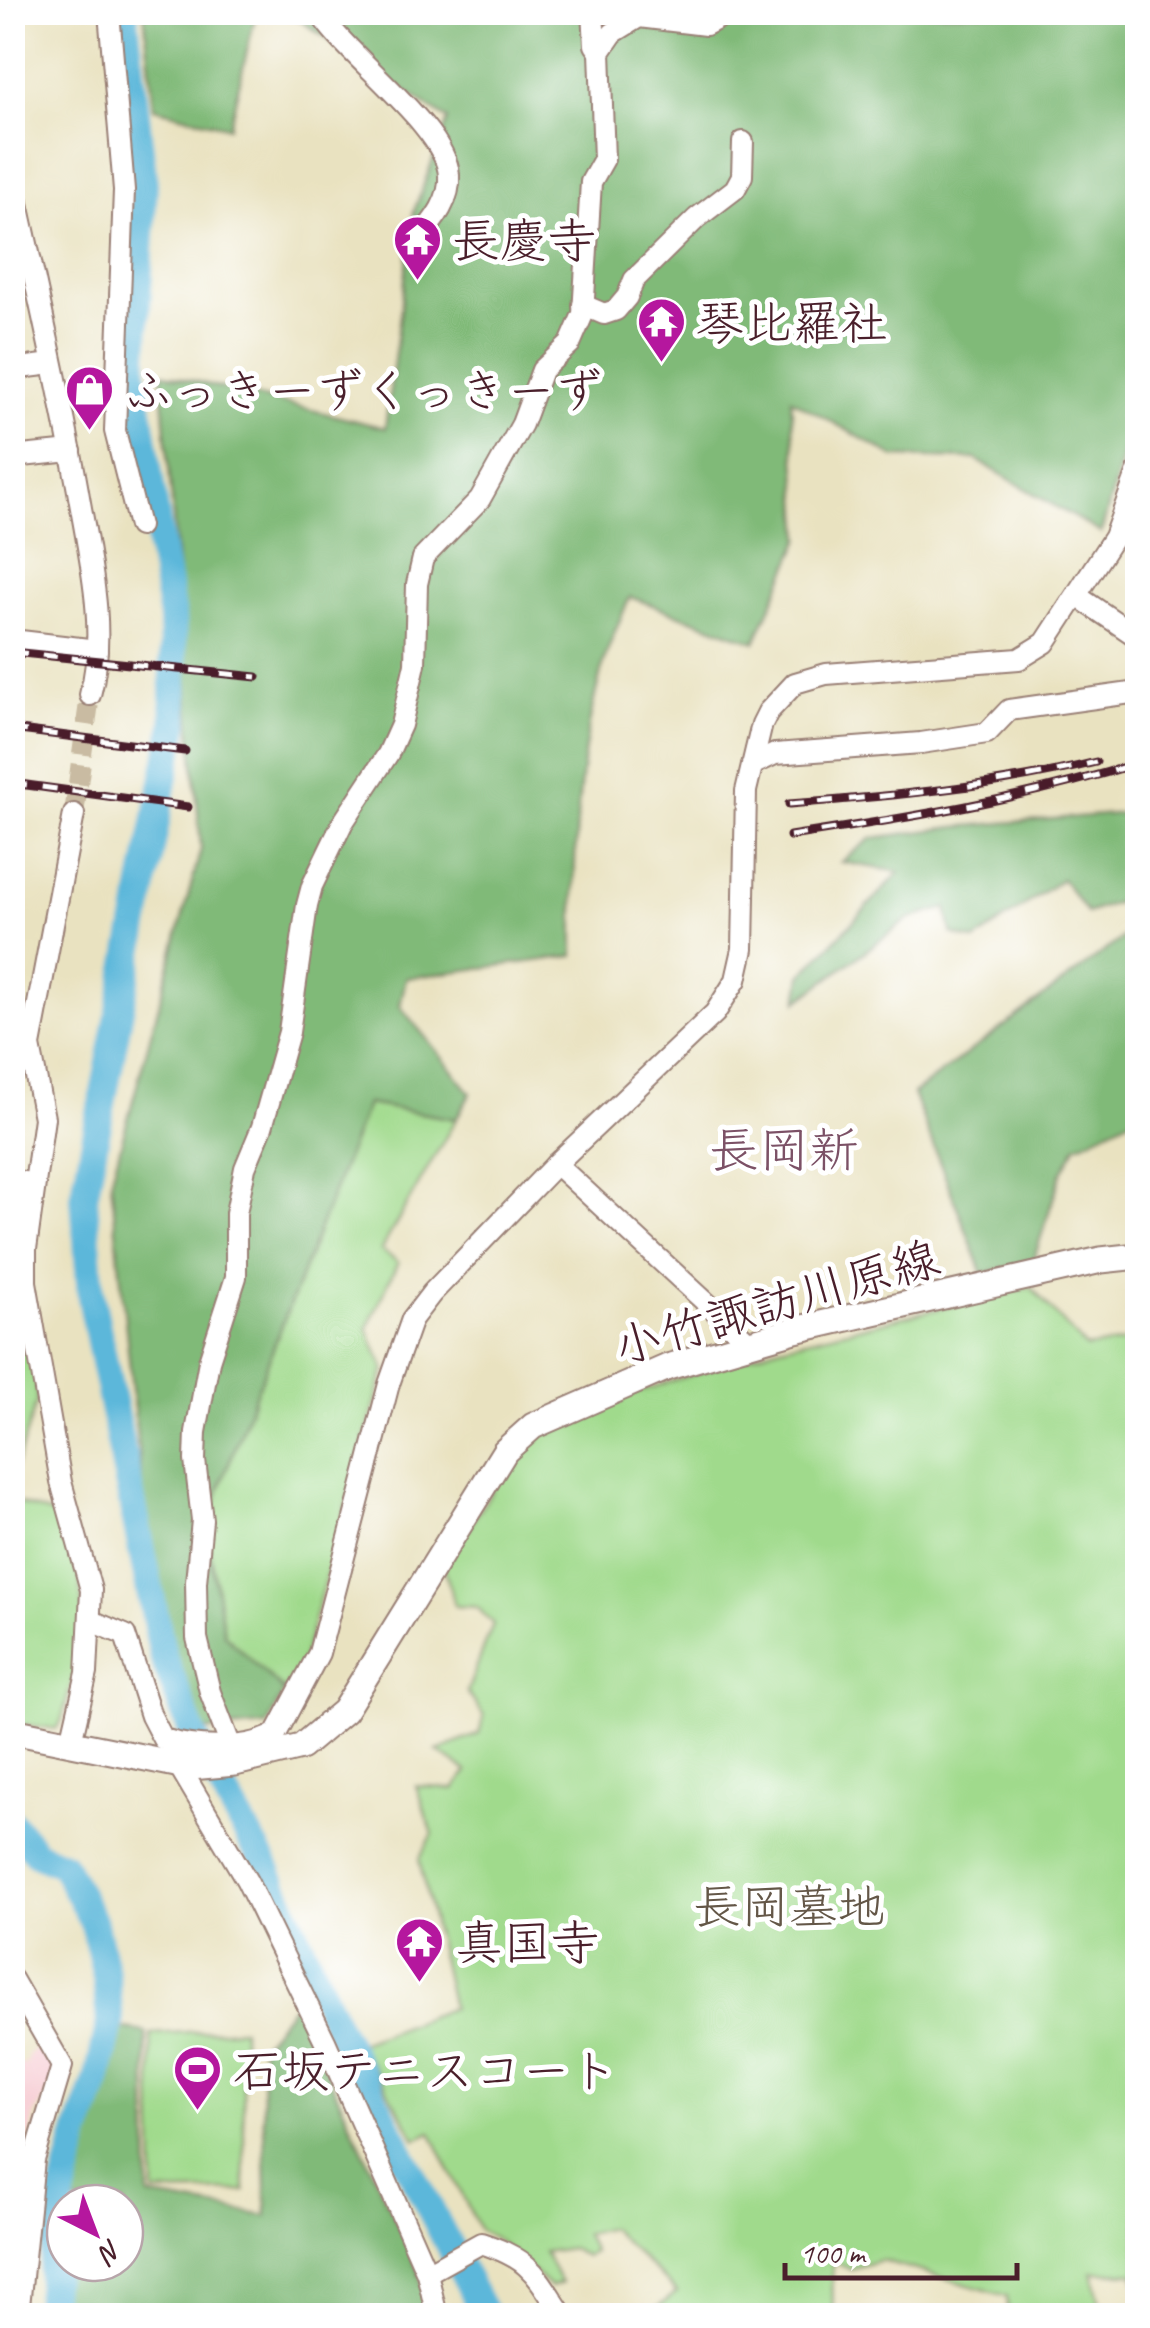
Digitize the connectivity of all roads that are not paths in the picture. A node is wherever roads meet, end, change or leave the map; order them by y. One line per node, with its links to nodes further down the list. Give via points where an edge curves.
1 (109, 12): 17 (street, via 124,190 116,431)
2 (320, 12): 8 (street, via 447,161 443,204)
3 (593, 12): 5 (street)
4 (730, 12): 5 (street, via 706,25 639,17)
5 (600, 52): 11 (street, via 604,159 590,182)
6 (743, 142): 11 (street, via 735,189 634,280 616,310 604,314)
7 (14, 187): 9 (street)
8 (420, 236)
9 (34, 279): 10 (street); 12 (street)
10 (12, 282)
11 (584, 305): 33 (street, via 578,330 542,370 522,424 480,499 423,558 401,725 342,824 307,905 289,1032 245,1168 236,1213 236,1276 209,1360 196,1432 202,1520 197,1638)
12 (52, 364): 13 (street); 14 (street)
13 (12, 369)
14 (70, 450): 15 (street); 21 (street, via 94,594)
15 (12, 457)
16 (1138, 470): 18 (street, via 1114,537)
17 (139, 526)
18 (1077, 596): 19 (street); 24 (street, via 1045,642 1019,659 826,674 795,683 768,712)
19 (1138, 634)
20 (12, 640): 21 (street)
21 (97, 660): 23 (street)
22 (1138, 692): 24 (street, via 1008,710 987,733 775,754)
23 (90, 695)
24 (752, 765): 26 (street, via 736,980 715,1013)
25 (74, 814): 27 (street, via 30,1046 44,1118)
26 (556, 1164): 29 (street); 33 (street, via 412,1320 388,1384 318,1652 276,1734)
27 (23, 1182): 30 (street, via 26,1282)
28 (1138, 1256): 29 (main road, 小竹諏訪川原線)
29 (750, 1343): 33 (main road, 小竹諏訪川原線, via 668,1367 533,1426 505,1451 344,1711 301,1748)
30 (92, 1621): 32 (street); 33 (street, via 125,1636 163,1739)
31 (12, 1731): 32 (main road, 小竹諏訪川原線)
32 (71, 1742): 34 (main road, 小竹諏訪川原線)
33 (232, 1754): 34 (main road, 小竹諏訪川原線)
34 (185, 1766): 36 (street)
35 (12, 1979): 37 (street, via 62,2066 34,2160)
36 (435, 2268): 38 (street); 39 (street, via 481,2243 516,2254)
37 (18, 2316)
38 (437, 2316)
39 (563, 2316)

